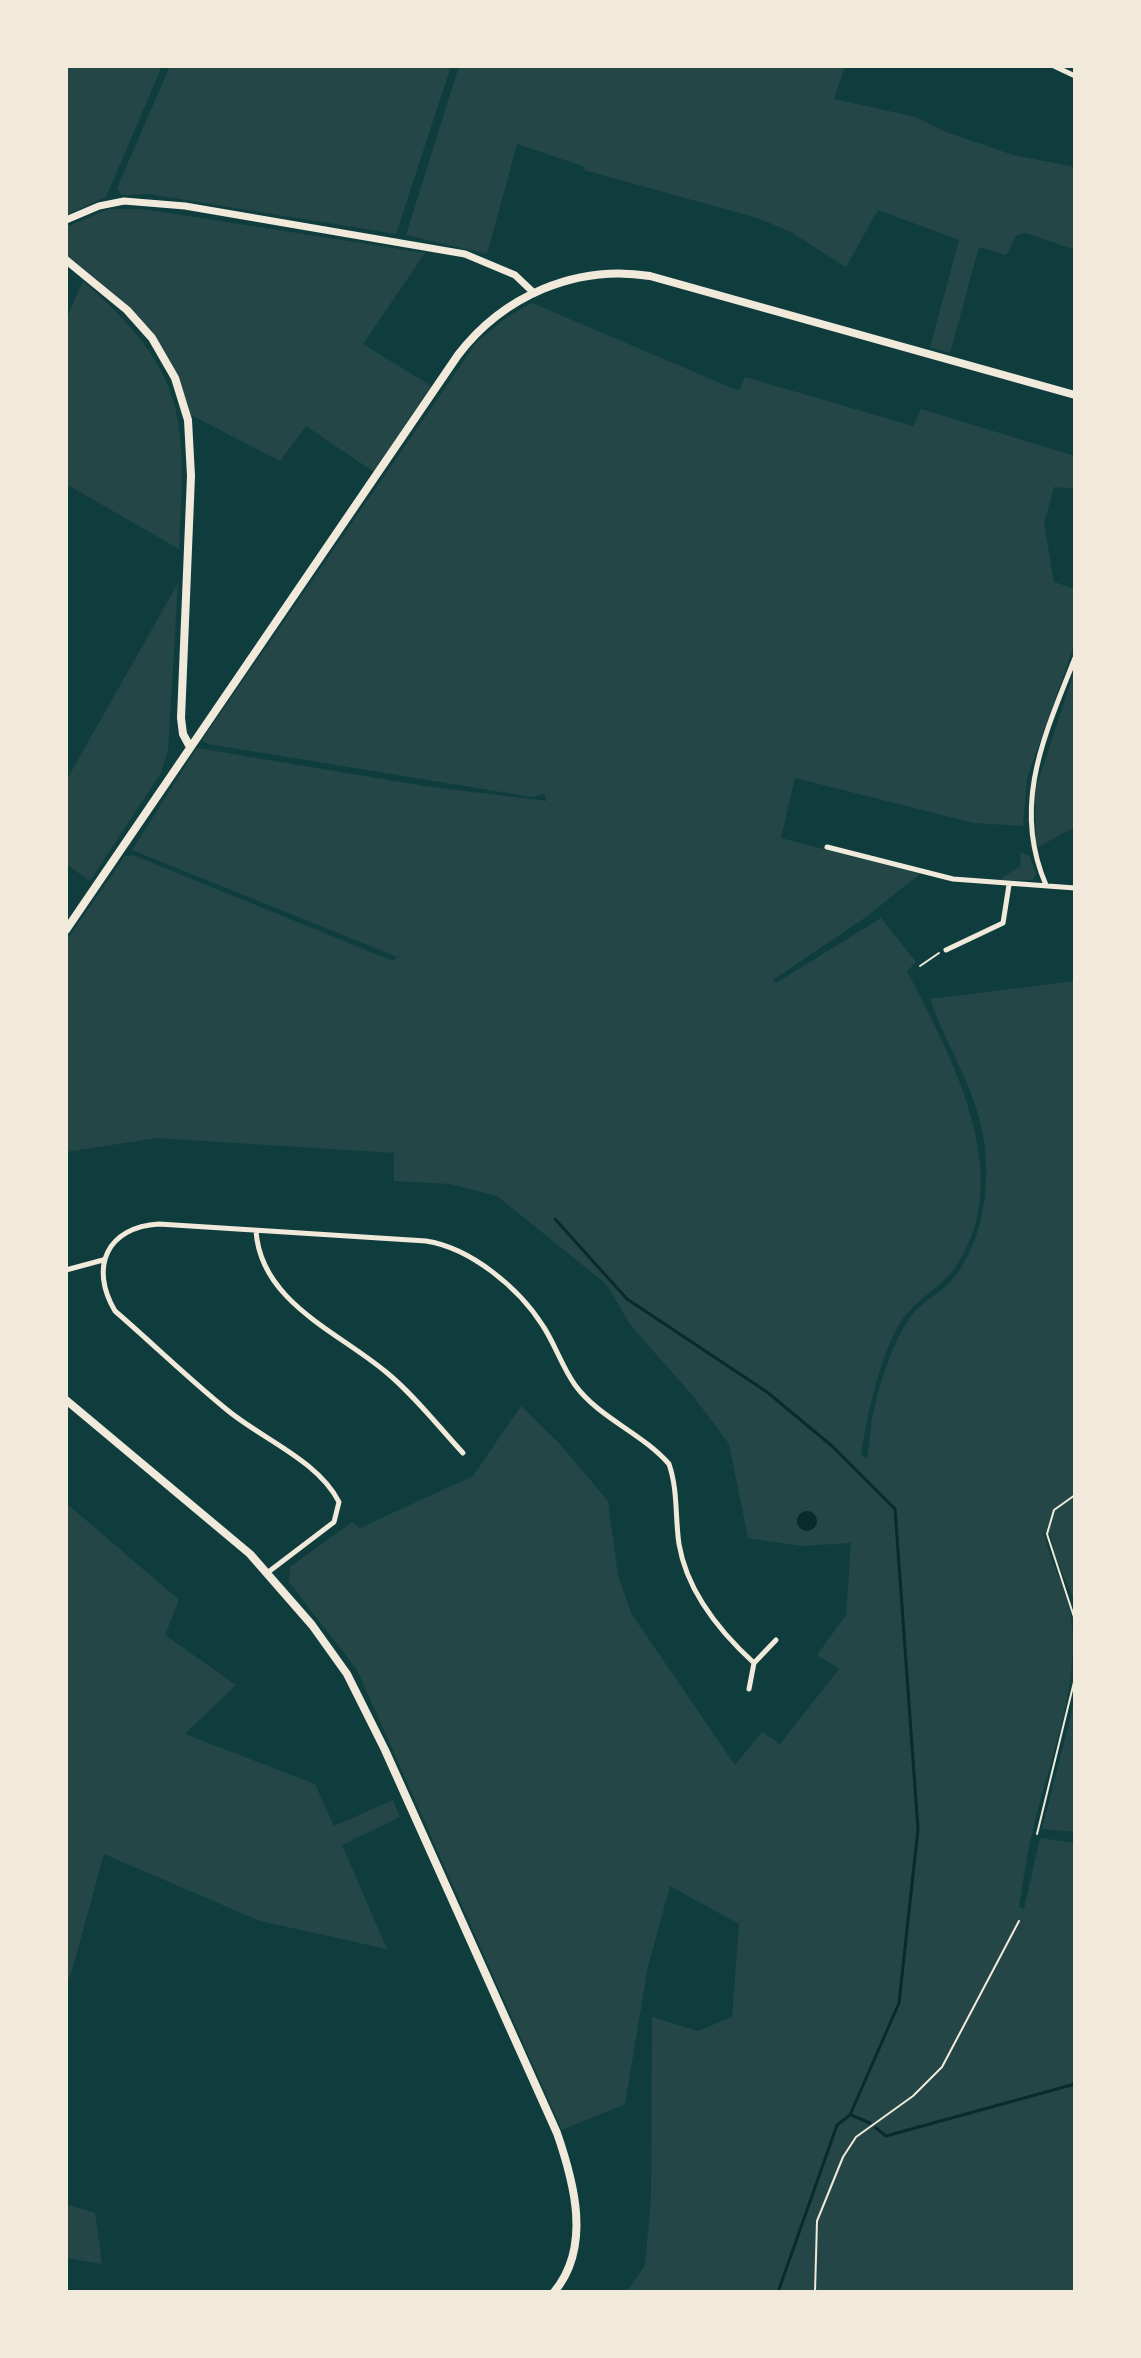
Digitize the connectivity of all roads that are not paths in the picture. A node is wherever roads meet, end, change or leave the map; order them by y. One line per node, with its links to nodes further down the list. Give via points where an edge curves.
1 (1054, 66): 2 (street)
2 (1075, 76)
3 (66, 220): 5 (street, via 124,201 185,206 465,254 515,275)
4 (66, 260): 8 (main road, via 145,329 169,366 186,413 191,458 181,718)
5 (534, 293): 6 (main road, via 590,275 650,276); 8 (main road, via 489,321 458,355)
6 (1075, 395)
7 (1075, 658): 11 (street, via 1030,794 1031,847)
8 (190, 747): 13 (main road)
9 (827, 847): 10 (street, via 953,879)
10 (1009, 885): 11 (street); 14 (street, via 1003,923)
11 (1046, 885): 12 (street)
12 (1075, 888)
13 (66, 930)
14 (946, 950)
15 (256, 1231): 16 (street, via 144,1225 118,1238); 19 (street, via 257,1249 282,1293 388,1373); 22 (street, via 439,1243 467,1255 512,1289 543,1326 574,1385 669,1464 688,1577 715,1620)
16 (103, 1260): 17 (street); 20 (street, via 105,1294 115,1311 227,1411 333,1490 339,1502 334,1522)
17 (66, 1270)
18 (66, 1400): 20 (main road)
19 (463, 1453)
20 (267, 1573): 24 (main road, via 347,1674 369,1715 557,2133 570,2171 576,2222 572,2256)
21 (776, 1640): 22 (street)
22 (754, 1663): 23 (street)
23 (749, 1689)
24 (554, 2292)

